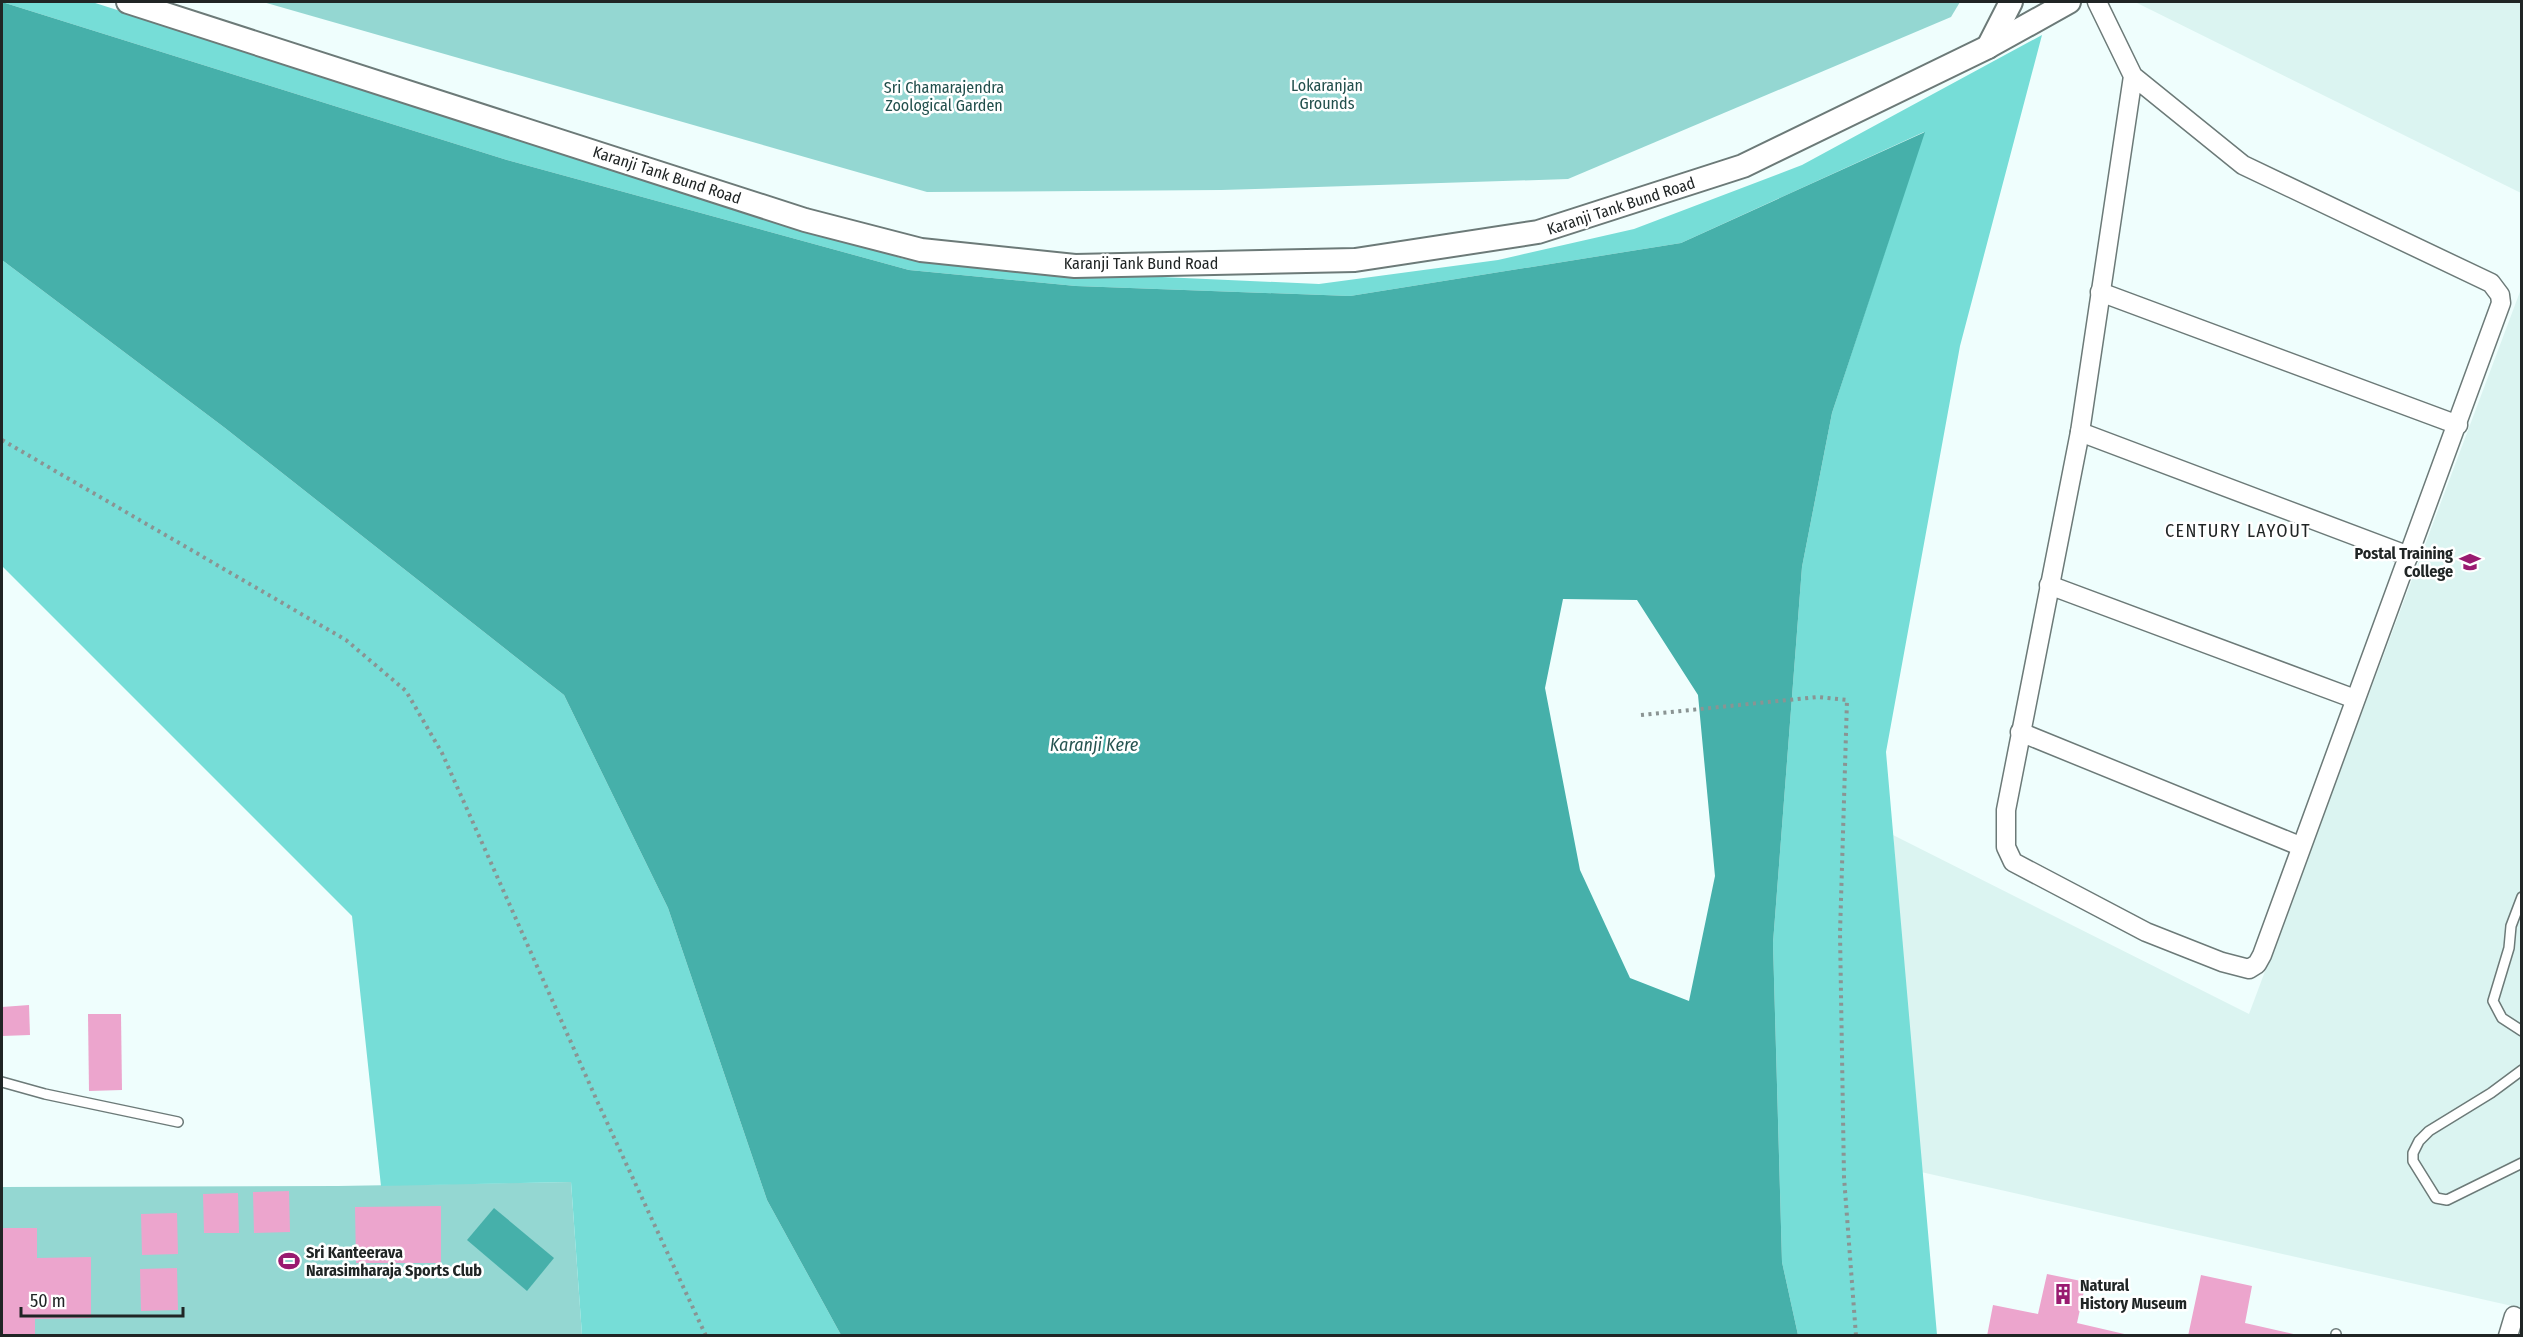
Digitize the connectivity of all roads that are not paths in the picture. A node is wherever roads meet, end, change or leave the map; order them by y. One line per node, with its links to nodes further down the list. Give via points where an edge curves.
1 (128, 2): 5 (street, Karanji Tank Bund Road, via 805,220 921,250 1076,266 1355,260 1539,232 1743,166)
2 (2011, 2): 5 (street)
3 (2069, 2): 5 (street, Karanji Tank Bund Road)
4 (2097, 2): 6 (street)
5 (1988, 47)
6 (2133, 76): 7 (street); 8 (street, via 2243,165 2497,289 2501,303)
7 (2100, 292): 8 (street); 9 (street)
8 (2458, 425): 10 (street)
9 (2080, 432): 10 (street); 11 (street)
10 (2409, 556): 12 (street)
11 (2049, 585): 12 (street); 13 (street)
12 (2355, 699): 14 (street)
13 (2020, 732): 14 (street); 14 (street, via 2006,810 2009,857 2146,932 2222,962 2254,967 2262,955)
14 (2300, 846)
15 (2522, 897): 16 (lane, via 2493,1001 2502,1018)
16 (2522, 1031)
17 (2522, 1070): 20 (lane, via 2429,1131 2419,1141 2413,1161 2436,1198 2443,1200)
18 (2, 1082): 19 (lane, via 45,1095)
19 (178, 1122)
20 (2522, 1163)
21 (2514, 1316): 22 (street)
22 (2508, 1335)

